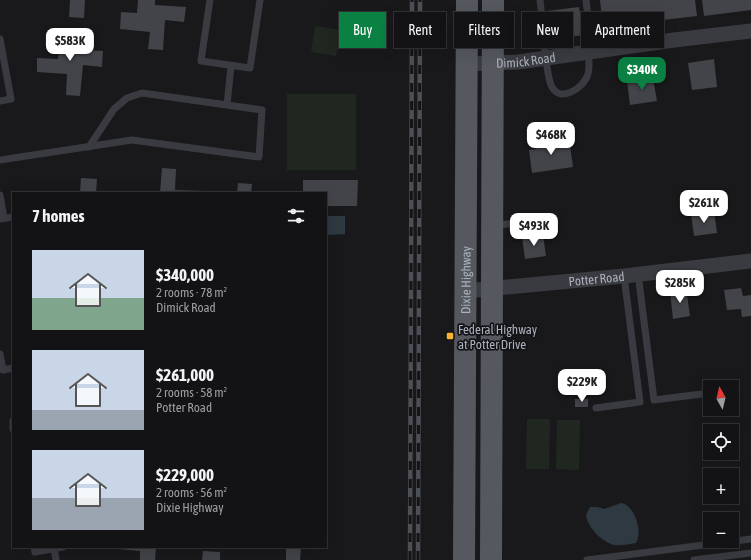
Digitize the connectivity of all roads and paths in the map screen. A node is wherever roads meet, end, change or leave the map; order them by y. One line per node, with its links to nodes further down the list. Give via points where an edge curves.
1 (210, 0): 13 (lane, via 201,61)
2 (260, 0): 13 (lane, via 250,68)
3 (467, 0): 11 (main road, Dixie Highway)
4 (493, 0): 12 (main road, Dixie Highway)
5 (540, 0): 10 (lane)
6 (586, 0): 9 (lane)
7 (751, 31): 9 (street, Dimick Road)
8 (0, 39): 14 (lane, via 11,99)
9 (590, 52): 10 (street, Dimick Road); 10 (lane, via 585,80 578,88 562,94 551,85)
10 (546, 58): 12 (street, Dimick Road)
11 (466, 64): 12 (street, Dimick Road); 26 (main road, Dixie Highway)
12 (493, 64): 22 (main road, Dixie Highway)
13 (231, 66): 15 (lane)
14 (0, 101)
15 (227, 105): 16 (lane, via 142,93 127,98 114,109); 16 (lane, via 262,110 259,157 132,140)
16 (89, 147): 17 (lane)
17 (0, 160)
18 (0, 195): 20 (lane)
19 (12, 217): 20 (lane)
20 (2, 218)
21 (532, 222): 22 (lane)
22 (492, 226): 25 (main road, Dixie Highway)
23 (751, 260): 24 (street, Potter Road)
24 (631, 275): 25 (street, Potter Road); 30 (lane); 31 (lane)
25 (492, 289): 26 (street, Potter Road); 39 (main road, Dixie Highway)
26 (466, 291): 38 (main road, Dixie Highway)
27 (0, 354): 28 (lane, via 3,370)
28 (12, 368)
29 (703, 394): 30 (lane)
30 (654, 400): 31 (lane)
31 (640, 402): 32 (lane)
32 (596, 408)
33 (751, 539): 40 (lane)
34 (34, 548): 35 (lane, via 35,552)
35 (54, 548): 37 (lane)
36 (751, 553): 41 (lane)
37 (56, 560)
38 (464, 560)
39 (491, 560)
40 (587, 560)
41 (694, 560)

